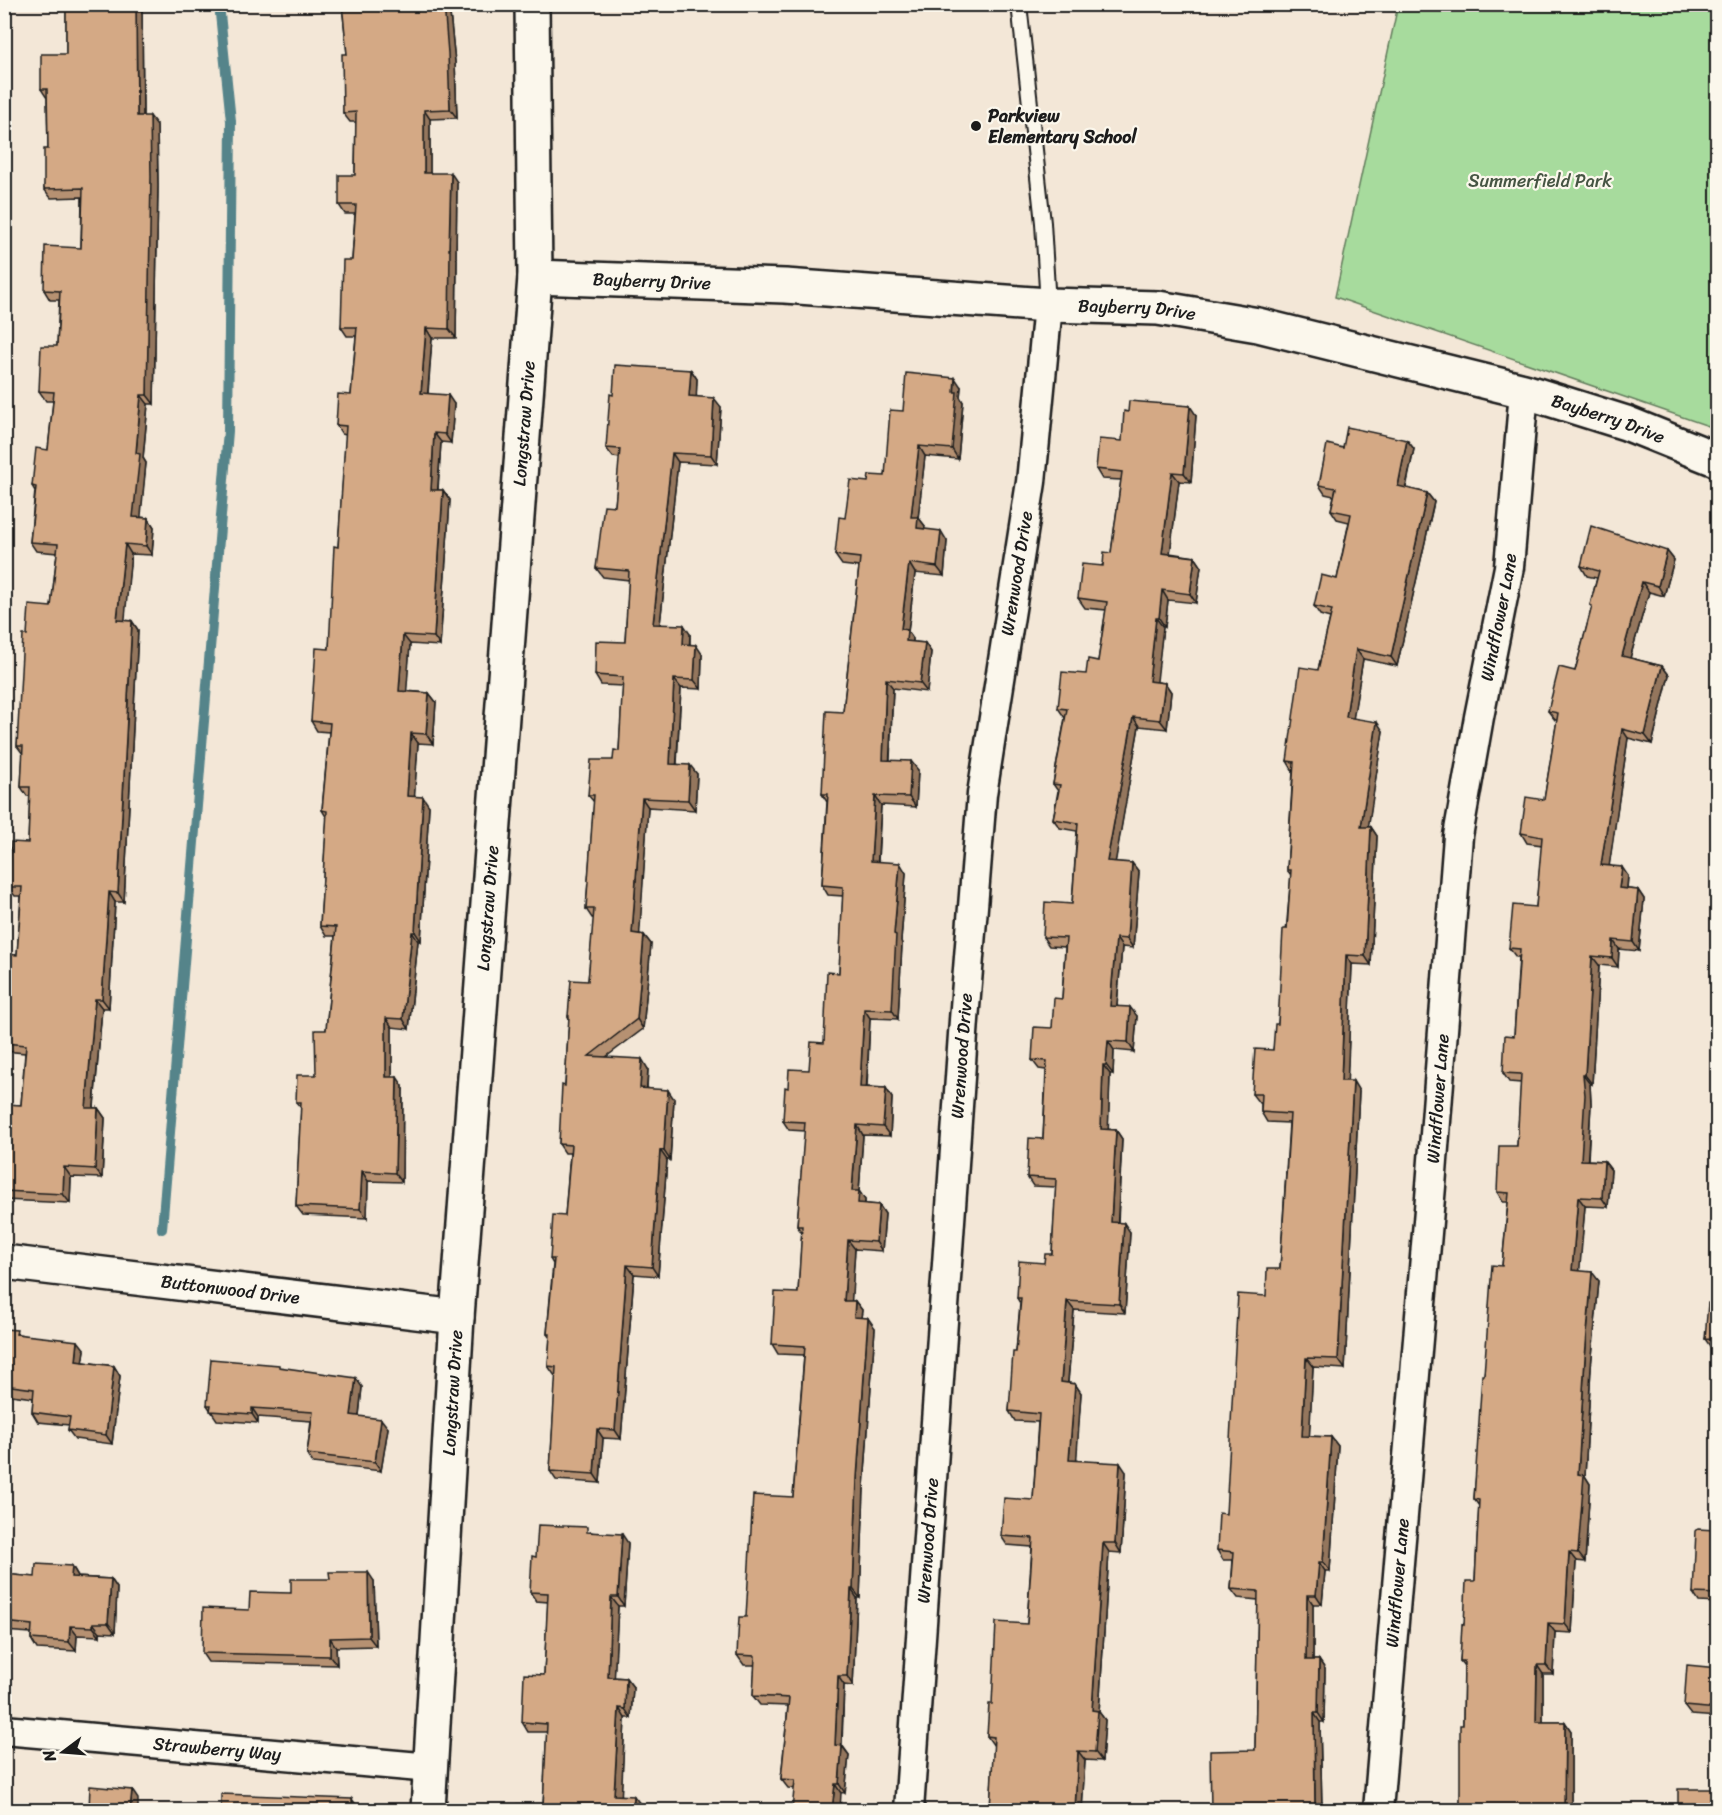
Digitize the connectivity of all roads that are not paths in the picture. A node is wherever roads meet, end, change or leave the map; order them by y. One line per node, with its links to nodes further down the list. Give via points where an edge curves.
1 (532, 4): 3 (street, Longstraw Drive)
2 (1019, 4): 4 (lane)
3 (535, 277): 4 (street, Bayberry Drive, via 784,286); 8 (street, Longstraw Drive)
4 (1048, 305): 5 (street, Bayberry Drive, via 1158,308 1248,323); 12 (street, Wrenwood Drive, via 1031,482 982,794)
5 (1524, 391): 6 (street, Bayberry Drive, via 1626,423); 13 (street, Windflower Lane, via 1509,567 1458,836)
6 (1718, 460)
7 (4, 1262): 8 (street, Buttonwood Drive)
8 (457, 1317): 10 (street, Longstraw Drive)
9 (4, 1730): 10 (street, Strawberry Way)
10 (431, 1768): 11 (street, Longstraw Drive)
11 (428, 1810)
12 (909, 1810)
13 (1378, 1810)

